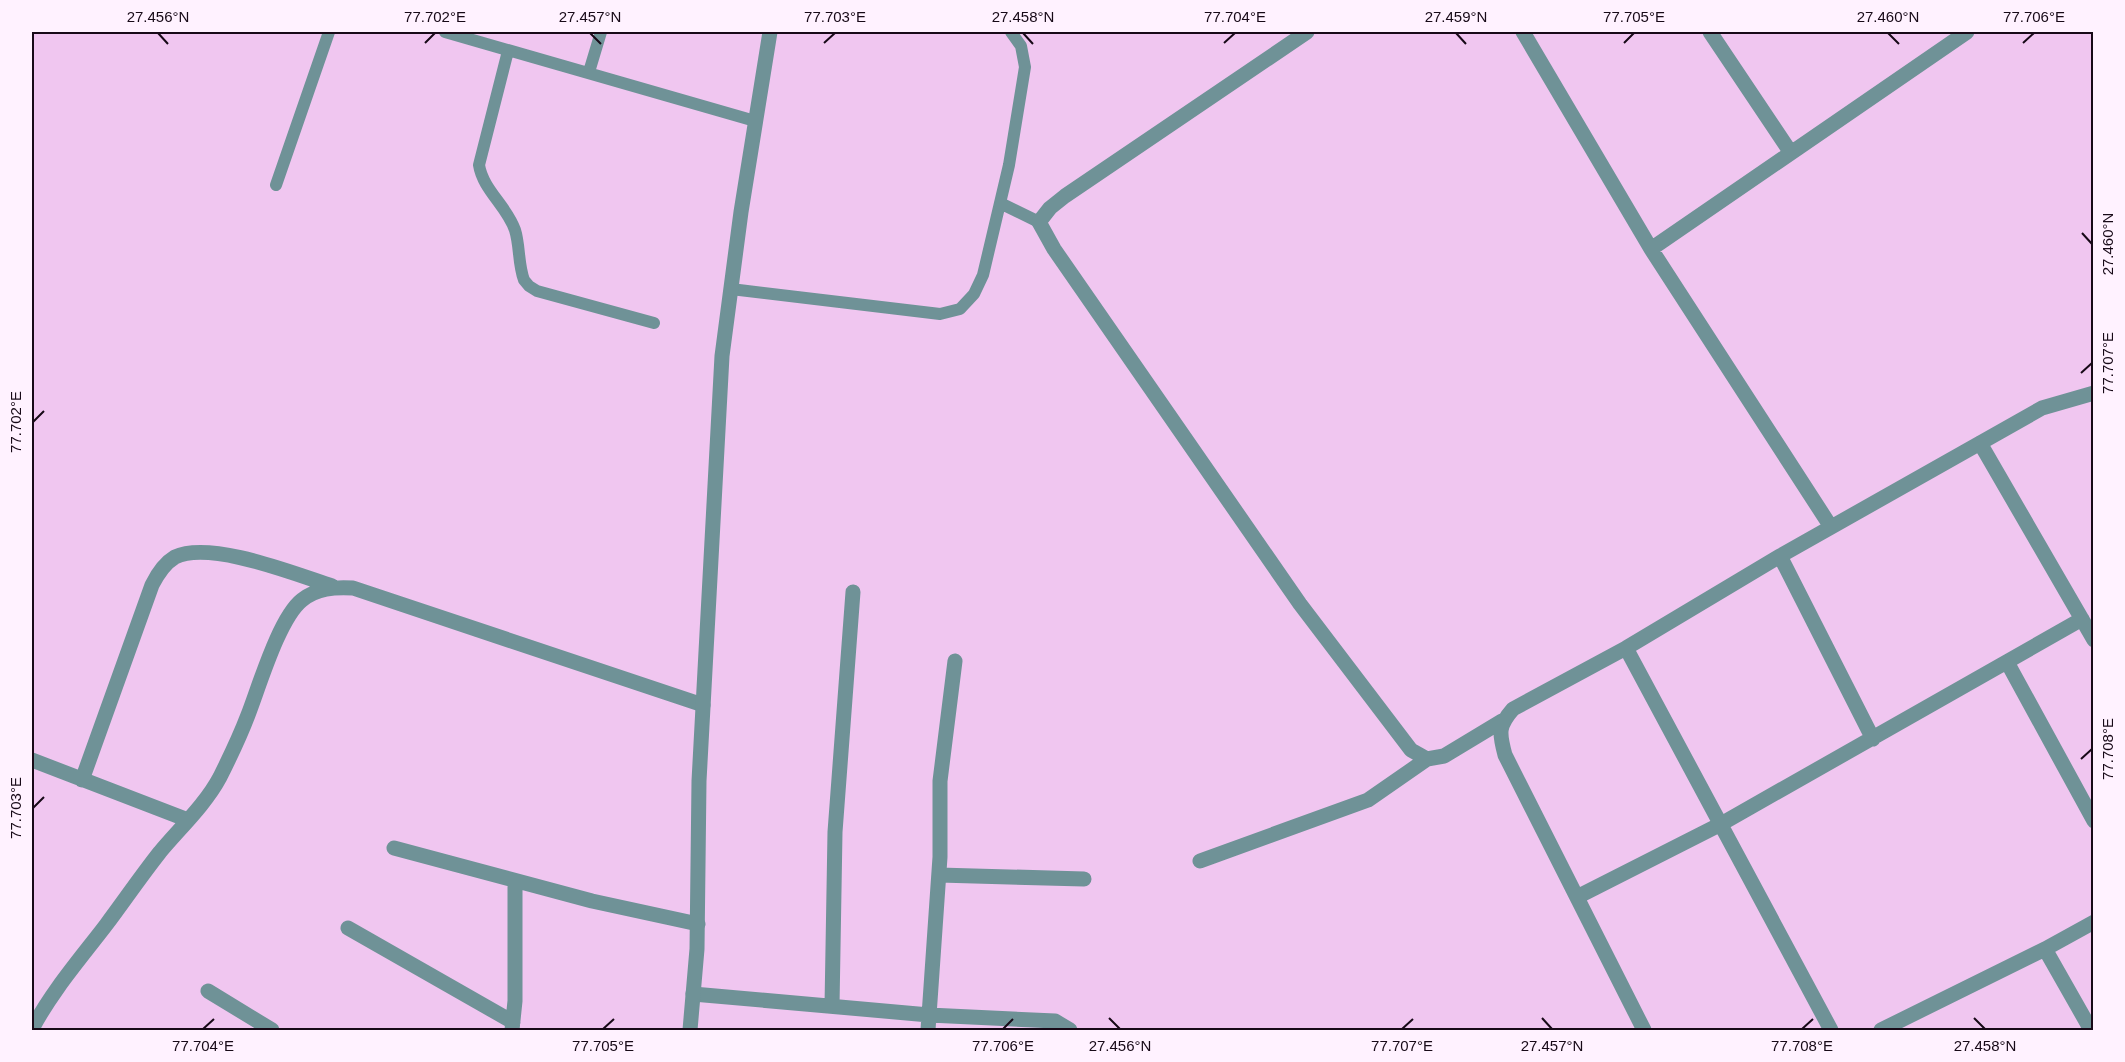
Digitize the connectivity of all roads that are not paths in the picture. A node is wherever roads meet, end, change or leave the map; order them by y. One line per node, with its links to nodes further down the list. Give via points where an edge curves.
1 (329, 32): 14 (lane)
2 (445, 32): 10 (lane)
3 (601, 32): 11 (lane)
4 (770, 32): 12 (street)
5 (1011, 32): 15 (lane, via 1021,46 1024,67)
6 (1306, 32): 16 (street, via 1065,196)
7 (1523, 32): 17 (street)
8 (1710, 32): 13 (street)
9 (1964, 32): 13 (street)
10 (508, 51): 11 (lane); 19 (lane, via 478,165 515,231 524,280 537,291)
11 (589, 72): 12 (lane)
12 (755, 121): 18 (street)
13 (1791, 153): 17 (street)
14 (276, 185)
15 (1000, 203): 16 (lane); 18 (lane, via 983,275 974,294 960,309 940,314)
16 (1039, 222): 34 (street, via 1300,604 1411,750)
17 (1651, 249): 22 (street)
18 (731, 289): 31 (street, via 718,401)
19 (654, 323)
20 (2094, 393): 21 (street, via 2042,408)
21 (1980, 443): 22 (street); 26 (street)
22 (1831, 527): 23 (street)
23 (1780, 556): 28 (street); 33 (street)
24 (336, 587): 31 (street, via 353,588); 36 (street, via 225,555 198,552 175,557 152,585); 37 (street, via 316,591 300,602 288,618 219,779)
25 (853, 592): 52 (street, via 835,832)
26 (2082, 619): 27 (street); 30 (street)
27 (2094, 640)
28 (1626, 648): 32 (street, via 1513,709); 39 (street)
29 (955, 661): 42 (street, via 940,781)
30 (2007, 662): 33 (street); 38 (street)
31 (703, 705): 47 (street)
32 (1502, 721): 34 (street, via 1444,756); 45 (street, via 1500,738 1505,755)
33 (1873, 739): 39 (street)
34 (1427, 759): 41 (street, via 1368,800)
35 (32, 760): 36 (street)
36 (82, 780): 37 (street)
37 (188, 820): 56 (street, via 142,874 52,995)
38 (2094, 821)
39 (1721, 824): 45 (street); 61 (street)
40 (394, 848): 44 (street)
41 (1200, 861)
42 (939, 874): 43 (street); 53 (street)
43 (1084, 879)
44 (514, 880): 47 (street); 55 (street)
45 (1577, 897): 60 (street)
46 (2094, 922): 49 (street)
47 (698, 924): 51 (street)
48 (348, 928): 55 (street)
49 (2045, 949): 62 (street); 63 (street)
50 (208, 991): 57 (street)
51 (693, 994): 52 (street); 58 (street)
52 (832, 1006): 53 (street)
53 (928, 1023): 54 (street)
54 (1014, 1025): 59 (street, via 1055,1021)
55 (512, 1026)
56 (32, 1029)
57 (272, 1030)
58 (690, 1030)
59 (1070, 1030)
60 (1644, 1030)
61 (1831, 1030)
62 (1881, 1030)
63 (2091, 1030)

